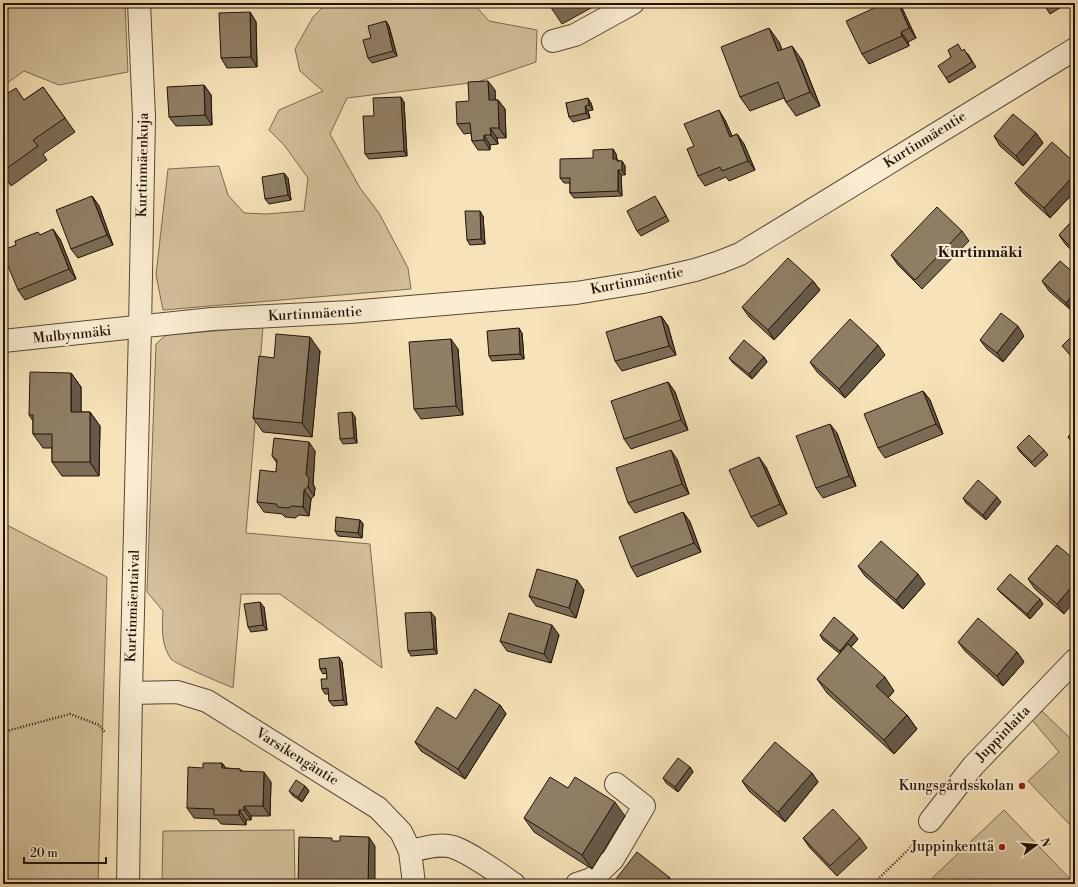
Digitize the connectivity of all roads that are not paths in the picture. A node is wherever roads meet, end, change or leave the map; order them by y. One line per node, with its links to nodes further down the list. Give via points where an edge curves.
1 (139, 3): 5 (street, Kurtinmäenkuja, via 144,117)
2 (633, 3): 3 (street, via 575,35)
3 (553, 41)
4 (1075, 49): 5 (street, Kurtinmäentie, via 777,232 740,254 714,264 643,282 576,293 350,312 212,319)
5 (140, 328): 6 (street, Mulbynmäki); 8 (street, Kurtinmäentaival)
6 (3, 341)
7 (1075, 660): 10 (street, Juppinlaita, via 973,766)
8 (131, 693): 11 (street, Varsikengäntie, via 177,692 207,701 378,808 401,832); 12 (street, Kurtinmäentaival)
9 (616, 784): 15 (street, via 644,806 614,859 592,879)
10 (930, 821)
11 (410, 851): 13 (street, Varsikengäntie); 14 (street, via 436,846 452,847)
12 (128, 884)
13 (414, 884)
14 (514, 884)
15 (577, 884)

